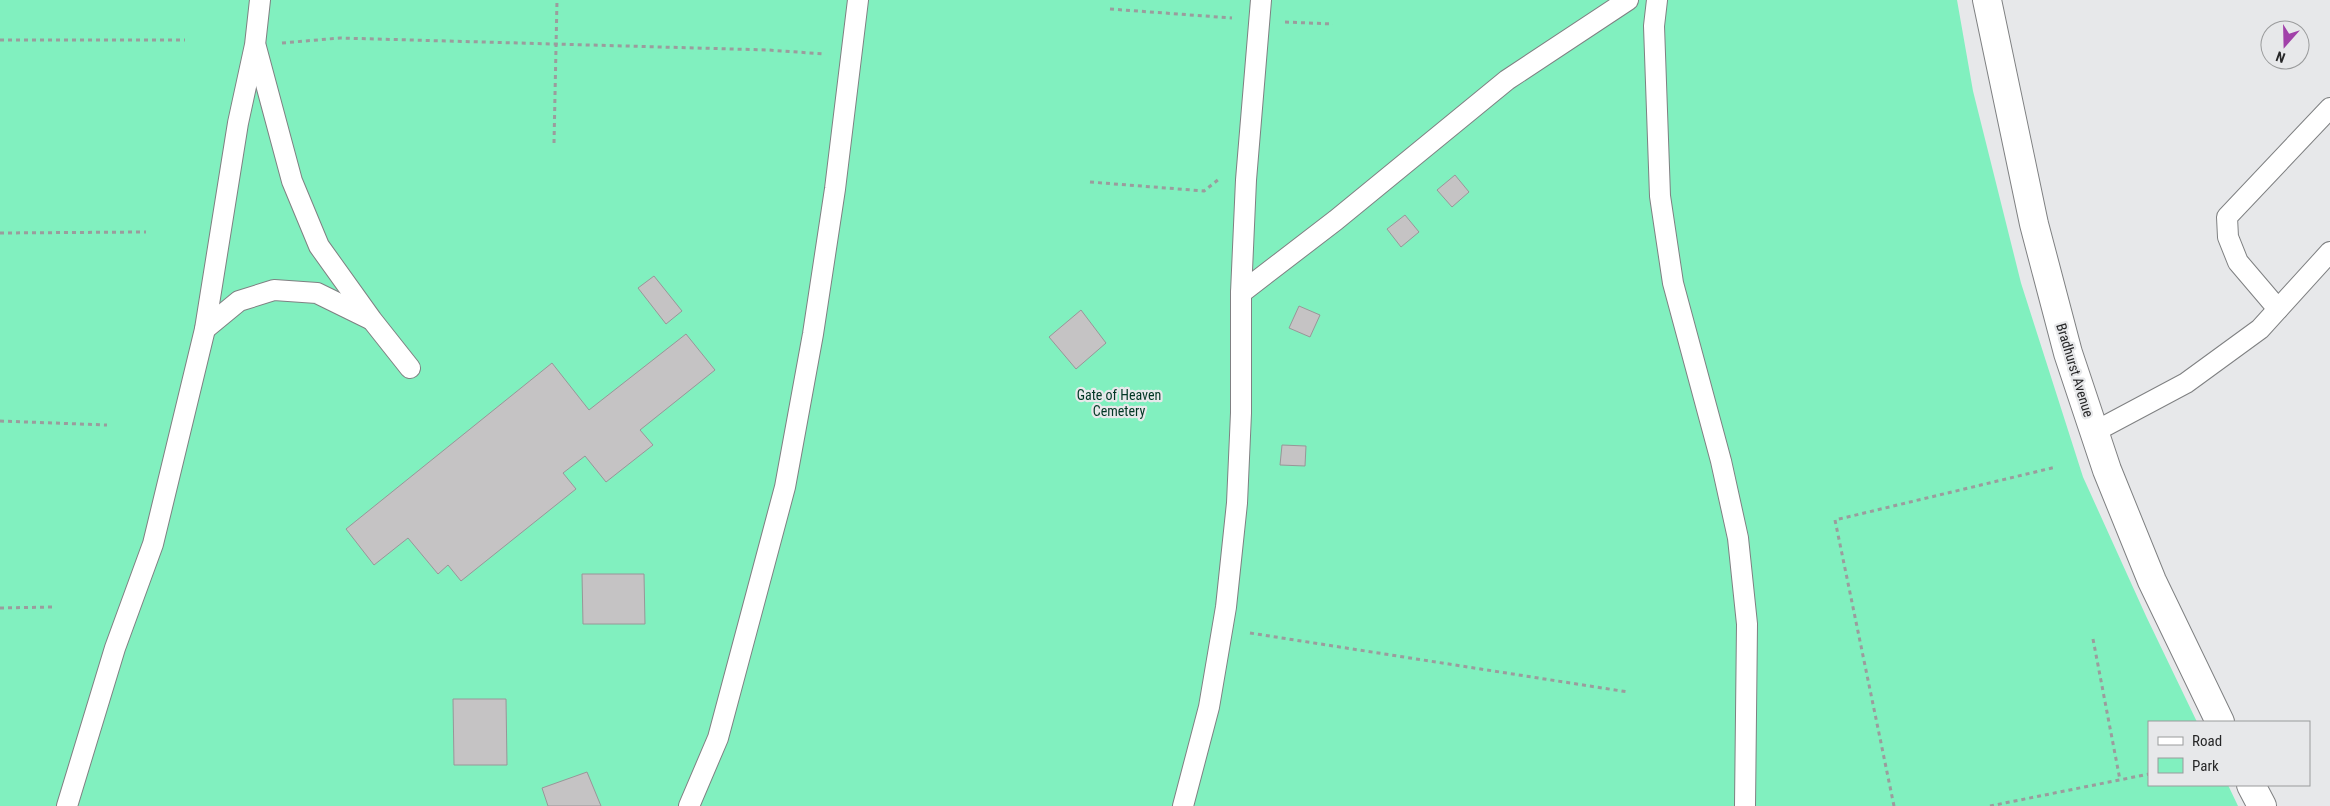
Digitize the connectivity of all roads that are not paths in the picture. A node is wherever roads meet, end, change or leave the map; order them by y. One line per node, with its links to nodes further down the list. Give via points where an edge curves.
1 (260, 0): 7 (lane)
2 (858, 0): 19 (lane, via 834,198 785,487 718,738)
3 (1260, 0): 10 (lane)
4 (1628, 0): 10 (lane, via 1507,80)
5 (1656, 0): 21 (lane, via 1654,26 1660,196 1673,283 1721,460 1738,538 1748,624)
6 (1987, 0): 15 (main road, Bradhurst Avenue, via 2034,224 2068,353)
7 (255, 45): 12 (lane, via 292,181 319,246); 13 (lane, via 238,123)
8 (2330, 108): 11 (lane, via 2227,217 2228,237 2238,262)
9 (2330, 252): 11 (lane)
10 (1241, 293): 20 (lane, via 1237,503 1209,707)
11 (2278, 309): 15 (lane, via 2260,329 2186,383)
12 (372, 320): 13 (lane, via 317,293 274,290 239,301); 14 (lane)
13 (205, 329): 18 (lane, via 152,544 115,648)
14 (410, 368)
15 (2094, 432): 16 (main road, Bradhurst Avenue, via 2152,581)
16 (2220, 721)
17 (2252, 786): 22 (main road)
18 (66, 806)
19 (689, 806)
20 (1183, 806)
21 (1745, 806)
22 (2262, 806)

